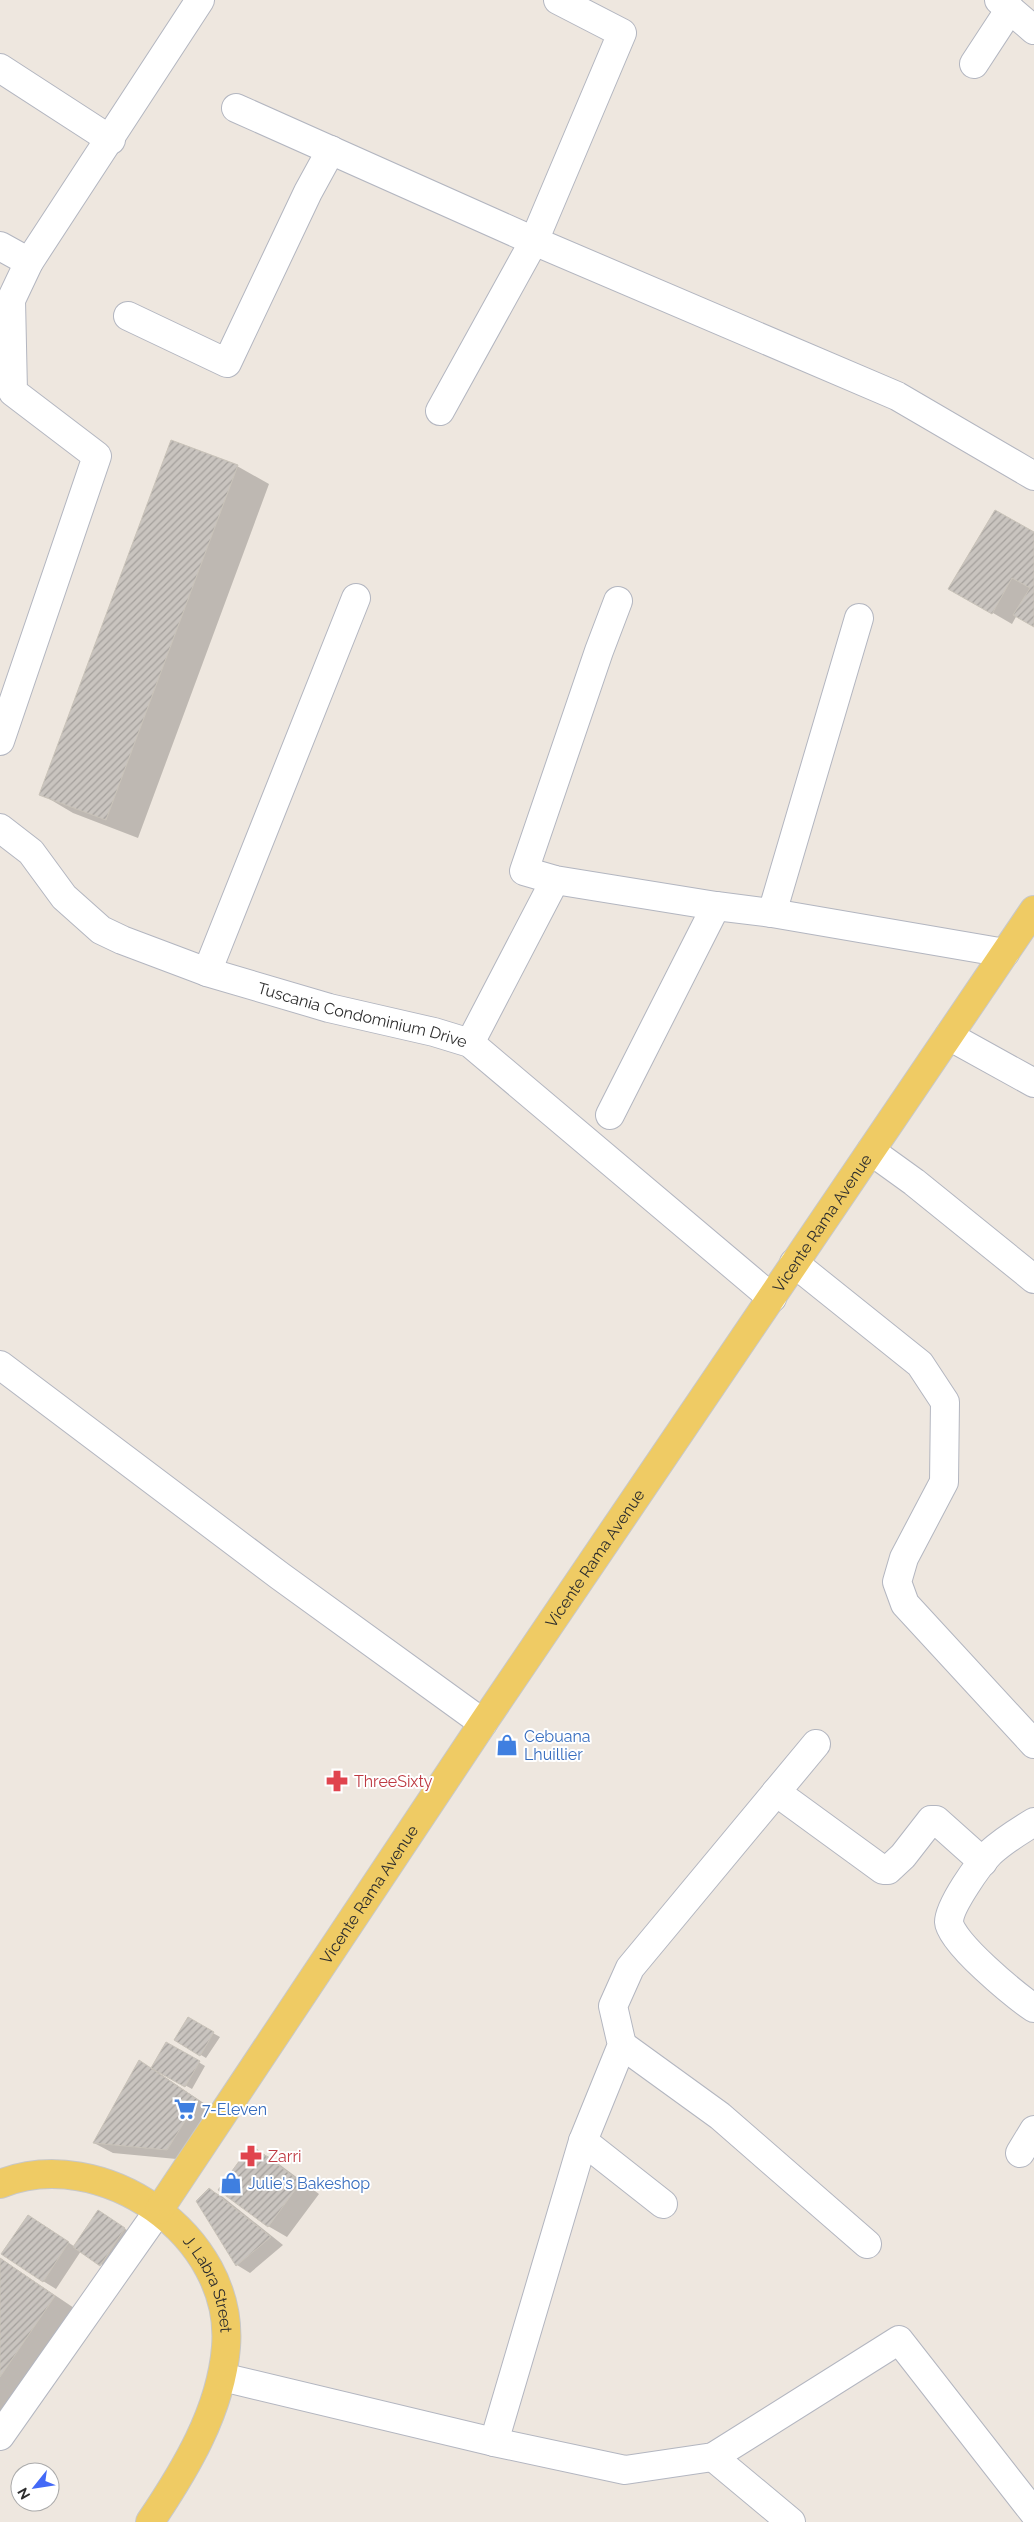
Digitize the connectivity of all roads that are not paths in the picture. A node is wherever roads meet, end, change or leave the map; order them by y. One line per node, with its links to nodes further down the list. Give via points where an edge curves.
1 (200, 0): 8 (street)
2 (558, 0): 10 (street, via 622,33)
3 (1004, 5): 4 (street); 5 (street)
4 (1034, 30)
5 (974, 64)
6 (0, 68): 8 (street)
7 (236, 108): 9 (street)
8 (111, 140): 12 (street)
9 (331, 150): 10 (street); 13 (street, via 227,363)
10 (534, 241): 14 (street); 15 (street, via 897,396)
11 (0, 246): 12 (street)
12 (30, 262): 19 (street, via 10,300 14,392 97,456)
13 (128, 316)
14 (440, 411)
15 (1034, 476)
16 (356, 598): 26 (street)
17 (618, 601): 21 (street, via 524,871)
18 (859, 618): 23 (street)
19 (0, 741)
20 (0, 828): 26 (street, Tuscania Condominium Drive, via 31,852 64,897 101,930)
21 (555, 880): 22 (street); 28 (street)
22 (716, 906): 23 (street); 30 (street)
23 (772, 913): 25 (street)
24 (1030, 923): 25 (main road, Vicente Rama Avenue)
25 (1006, 953): 27 (main road, Vicente Rama Avenue)
26 (207, 972): 28 (street, Tuscania Condominium Drive, via 329,1008)
27 (949, 1036): 29 (street); 31 (main road, Vicente Rama Avenue)
28 (470, 1043): 34 (street, Tuscania Condominium Drive)
29 (1034, 1083)
30 (610, 1114)
31 (871, 1151): 32 (main road, Vicente Rama Avenue); 33 (street)
32 (794, 1263): 34 (main road, Vicente Rama Avenue); 38 (street, via 920,1364 945,1402 944,1482 904,1558 897,1582 904,1604)
33 (1034, 1279)
34 (772, 1298): 36 (main road, Vicente Rama Avenue)
35 (0, 1365): 36 (street, via 280,1576)
36 (483, 1723): 49 (main road, Vicente Rama Avenue)
37 (816, 1744): 39 (street)
38 (1034, 1744)
39 (776, 1792): 41 (street, via 883,1870 888,1870 903,1856 931,1820 936,1820); 43 (street, via 630,1968 613,2006)
40 (1034, 1822): 41 (street, via 990,1853)
41 (983, 1862): 42 (street, via 958,1898 949,1921 953,1933 968,1951)
42 (1034, 2008)
43 (622, 2045): 45 (street); 50 (street, via 720,2116)
44 (1034, 2130): 46 (street)
45 (583, 2141): 48 (street); 53 (street)
46 (1020, 2153)
47 (0, 2184): 49 (main road, J. Labra Street, via 18,2177 50,2174 83,2178 127,2191)
48 (663, 2204)
49 (159, 2210): 51 (main road, J. Labra Street, via 182,2232 217,2285 225,2315 227,2346); 52 (street)
50 (867, 2244)
51 (222, 2377): 53 (street); 56 (main road, J. Labra Street, via 194,2451)
52 (0, 2436)
53 (494, 2442): 54 (street, via 625,2470)
54 (714, 2457): 55 (street, via 899,2340); 57 (street)
55 (1034, 2513)
56 (150, 2522)
57 (790, 2522)

